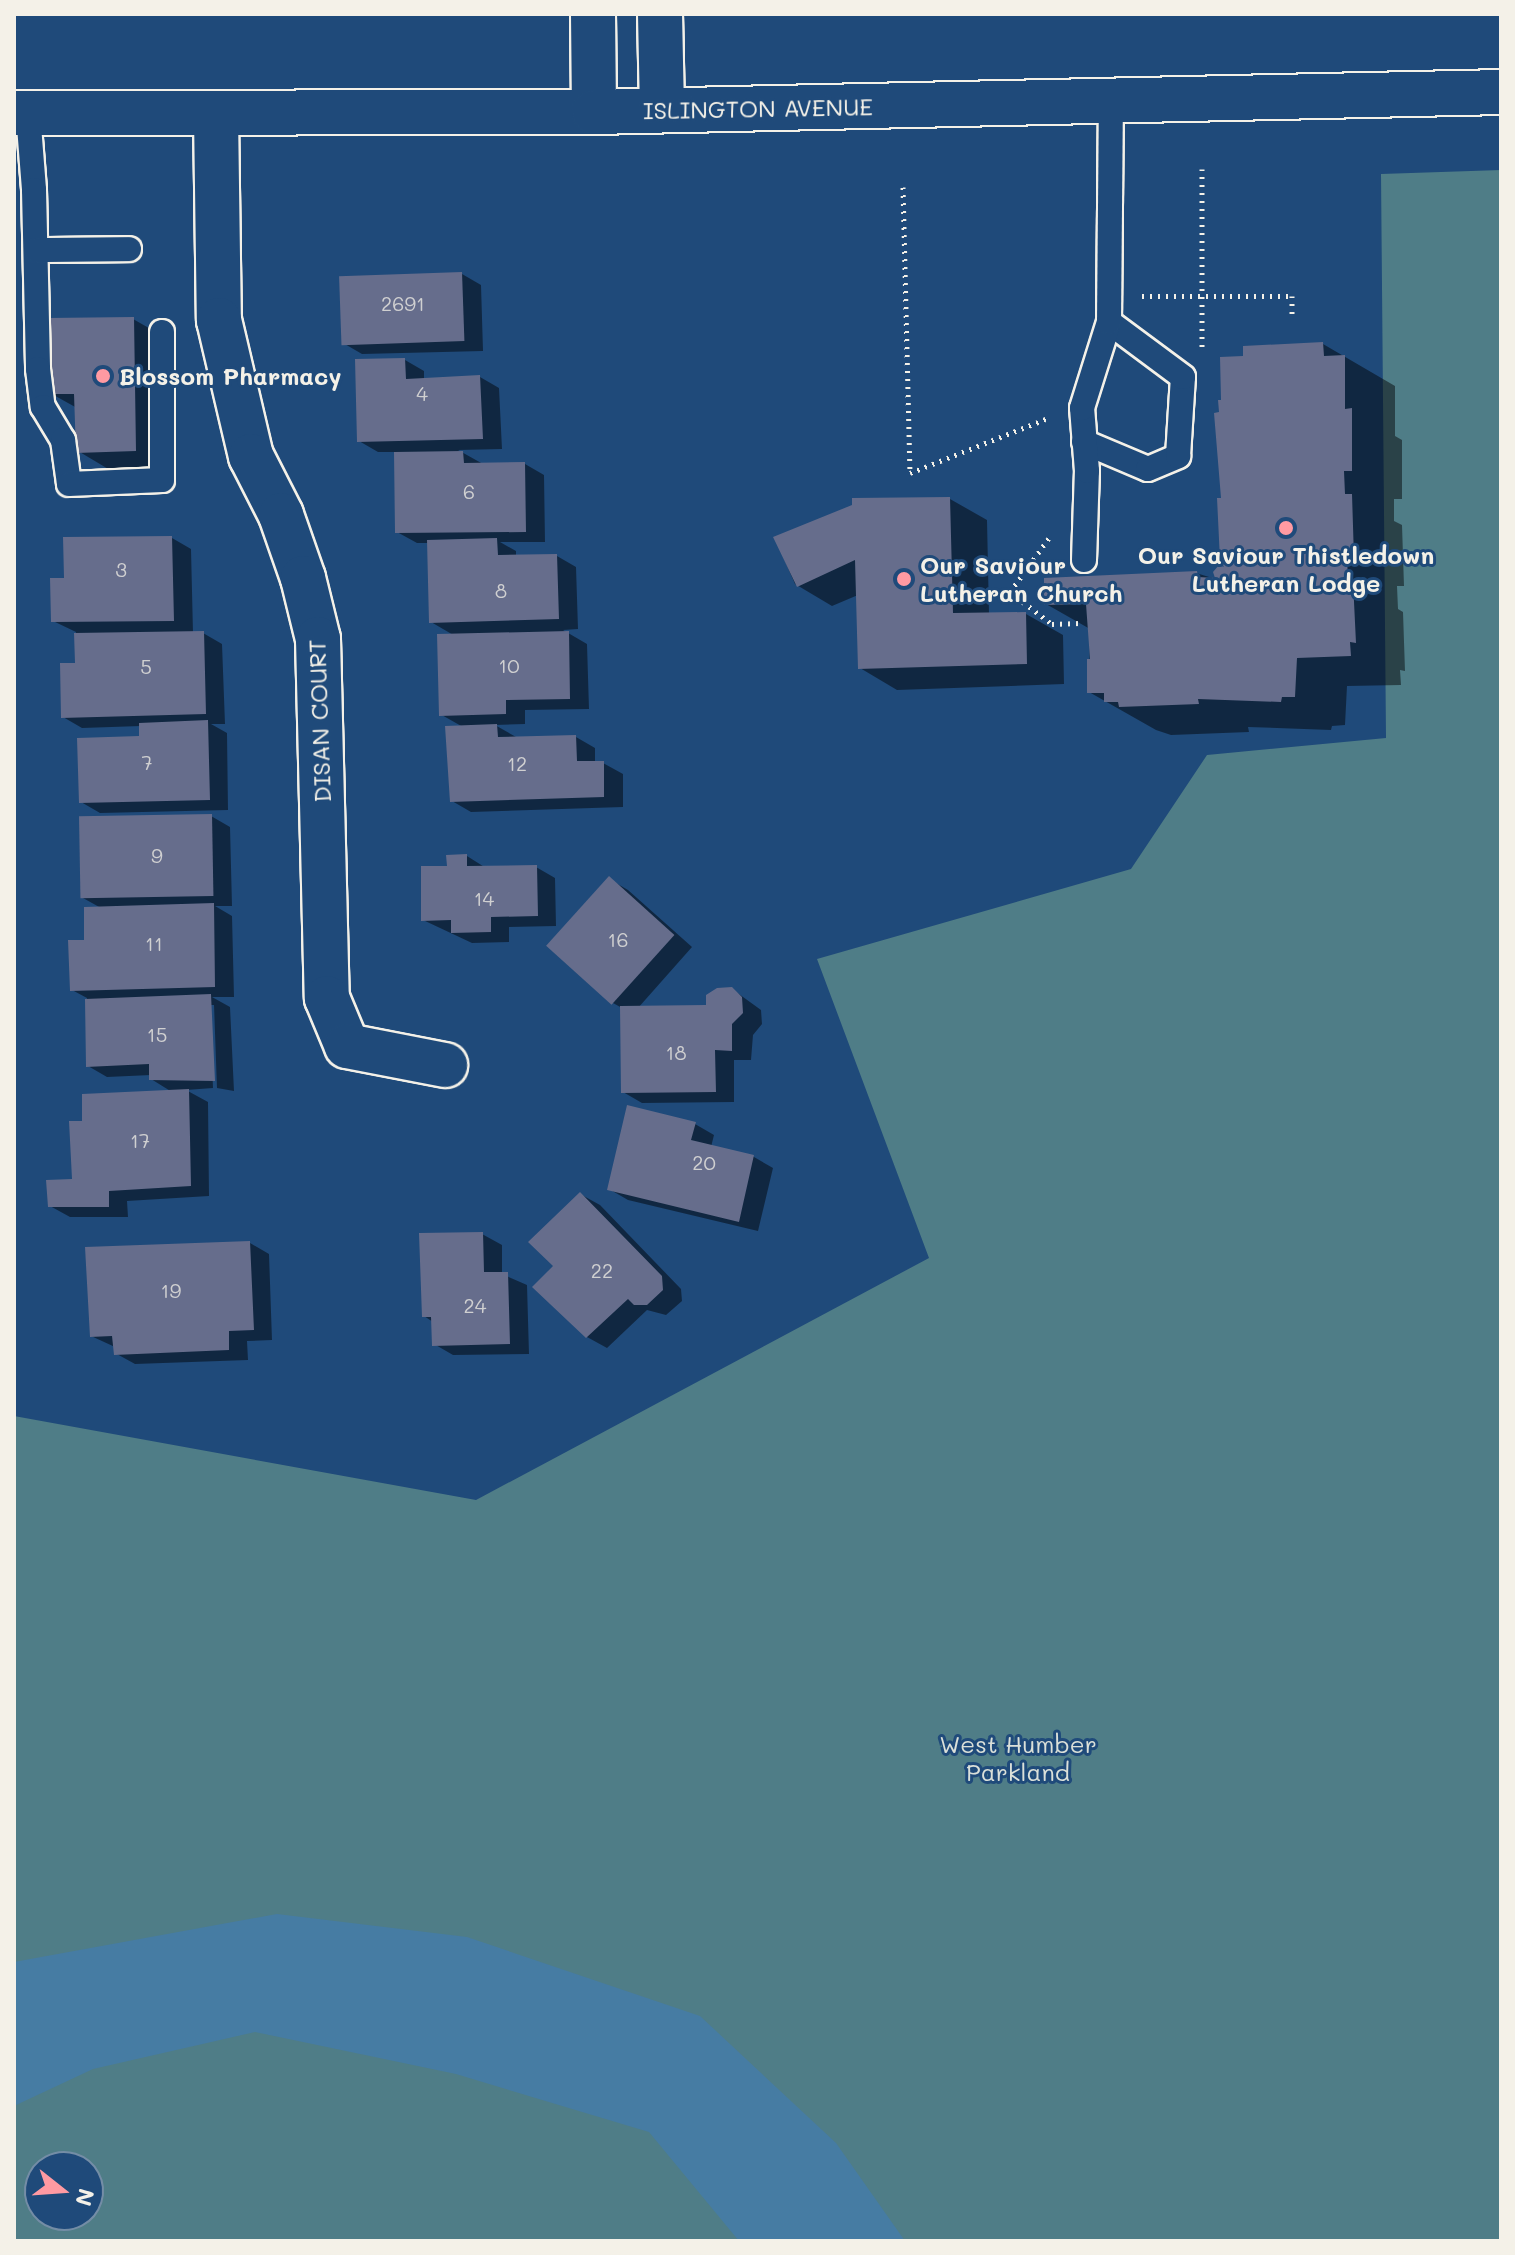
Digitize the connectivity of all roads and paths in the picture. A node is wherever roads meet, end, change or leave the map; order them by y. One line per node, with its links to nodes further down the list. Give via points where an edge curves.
1 (593, 14): 6 (main road)
2 (660, 14): 5 (main road)
3 (1501, 92): 4 (main road, ISLINGTON AVENUE)
4 (1111, 100): 5 (main road, ISLINGTON AVENUE); 14 (lane)
5 (662, 110): 6 (main road, ISLINGTON AVENUE)
6 (594, 112): 8 (main road, ISLINGTON AVENUE)
7 (21, 113): 8 (main road, ISLINGTON AVENUE); 12 (lane)
8 (216, 115): 26 (main road, DISAN COURT, via 219,320 251,456 281,515 318,639 327,998 347,1046)
9 (1202, 169): 13 (path)
10 (903, 187): 19 (path, via 910,473 1048,417)
11 (129, 249): 12 (lane)
12 (36, 250): 17 (lane, via 43,407 63,440 69,484 162,480)
13 (1203, 294): 14 (path); 15 (path, via 1292,296); 18 (path)
14 (1109, 296): 16 (lane)
15 (1292, 319)
16 (1109, 322): 20 (lane, via 1082,408); 20 (lane, via 1183,377 1178,456 1148,469)
17 (162, 332)
18 (1202, 354)
19 (1049, 431)
20 (1084, 442): 22 (lane)
21 (1053, 533): 23 (path)
22 (1084, 560)
23 (1010, 592): 24 (path); 25 (path, via 1052,624)
24 (970, 594)
25 (1080, 623)
26 (445, 1065)

